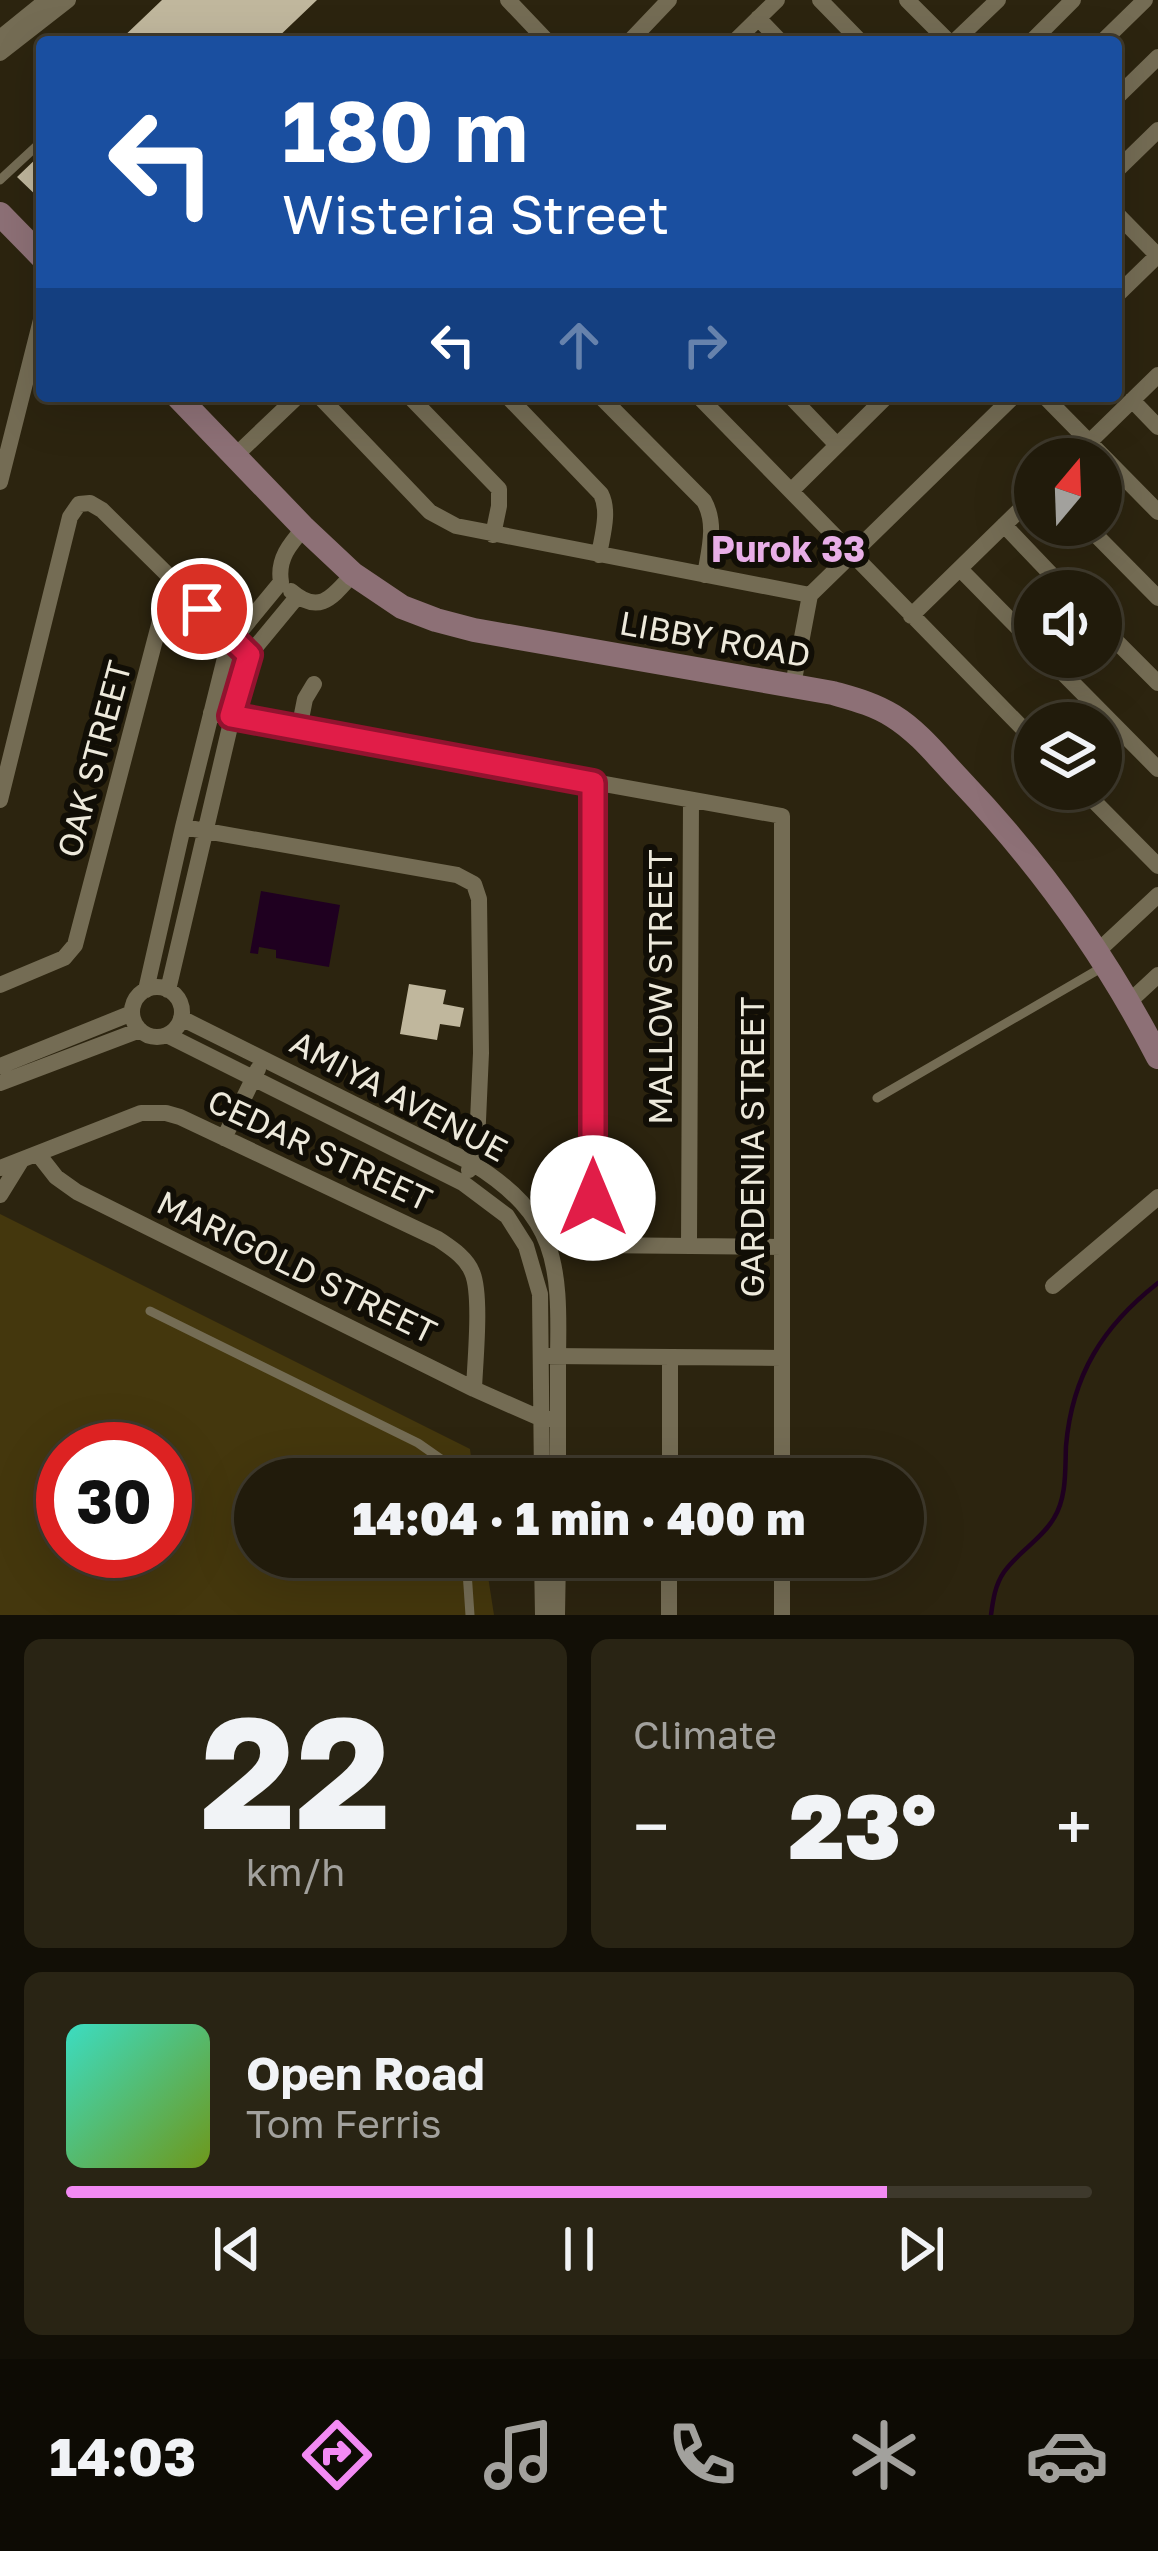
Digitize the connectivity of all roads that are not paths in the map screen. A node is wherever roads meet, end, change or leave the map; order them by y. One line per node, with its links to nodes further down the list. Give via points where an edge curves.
1 (46, 0): 11 (street)
2 (68, 0): 11 (street)
3 (508, 0): 13 (street)
4 (669, 0): 14 (street)
5 (777, 0): 12 (street)
6 (820, 0): 17 (street)
7 (998, 0): 19 (street)
8 (1073, 0): 20 (street)
9 (1145, 0): 21 (street)
10 (919, 4): 18 (street)
11 (34, 18): 22 (street); 23 (street)
12 (758, 18): 15 (street); 16 (street)
13 (542, 36)
14 (635, 36)
15 (740, 36)
16 (775, 36)
17 (856, 36)
18 (946, 36)
19 (958, 36)
20 (1037, 36)
21 (1108, 36)
22 (0, 38)
23 (0, 53)
24 (1158, 57): 25 (street)
25 (1122, 92)
26 (1158, 130): 28 (street)
27 (36, 147): 29 (lane)
28 (1122, 165)
29 (0, 180)
30 (0, 214): 32 (main road)
31 (1122, 219): 33 (street)
32 (36, 251)
33 (1158, 255): 34 (street)
34 (1122, 290)
35 (36, 340): 55 (street)
36 (1158, 375): 37 (street)
37 (1132, 400): 49 (street); 51 (street)
38 (182, 402): 53 (main road, LIBBY ROAD)
39 (292, 402): 53 (street)
40 (325, 402): 61 (street, via 430,512)
41 (415, 402): 61 (street, via 499,489)
42 (513, 402): 63 (street, via 601,494)
43 (606, 402): 68 (street, via 704,501 712,527)
44 (704, 402): 56 (street)
45 (796, 402): 52 (street)
46 (878, 402): 52 (street)
47 (1008, 402): 64 (street)
48 (1050, 402): 50 (street)
49 (1158, 427)
50 (1085, 438)
51 (1093, 438)
52 (837, 445): 56 (street)
53 (235, 457): 60 (main road, LIBBY ROAD)
54 (1122, 475): 57 (street)
55 (0, 482)
56 (791, 490): 64 (street)
57 (1158, 512)
58 (1014, 515): 59 (street)
59 (1004, 525): 65 (street); 66 (street)
60 (304, 527): 67 (main road, LIBBY ROAD); 70 (street, via 285,552)
61 (493, 535): 63 (street)
62 (1107, 546): 73 (street)
63 (599, 555): 68 (street)
64 (852, 555): 71 (street); 74 (street)
65 (960, 568): 74 (street); 75 (street)
66 (1047, 570)
67 (352, 574): 72 (street, via 328,600); 82 (main road, LIBBY ROAD, via 402,607 474,630)
68 (705, 575): 71 (street)
69 (172, 579): 76 (street); 89 (street, via 101,510 90,503 72,512); 98 (street, OAK STREET, via 71,952)
70 (281, 582): 72 (street); 76 (street)
71 (810, 596): 82 (street)
72 (297, 597): 78 (street)
73 (1158, 598)
74 (911, 616): 85 (street)
75 (1014, 623)
76 (234, 639): 78 (street); 83 (street)
77 (1122, 647): 80 (street)
78 (249, 655): 84 (street)
79 (1068, 678): 87 (street)
80 (1158, 683)
81 (314, 684): 86 (street)
82 (793, 685): 96 (main road, LIBBY ROAD, via 865,702 915,733 993,815)
83 (211, 712): 84 (street); 92 (street)
84 (231, 716): 86 (street); 93 (street)
85 (1014, 720)
86 (298, 729): 88 (street)
87 (1158, 769)
88 (593, 783): 90 (street); 118 (street, via 593,1245)
89 (0, 800)
90 (691, 800): 118 (street, MALLOW STREET); 119 (street, GARDENIA STREET, via 782,816)
91 (1103, 810): 94 (street)
92 (183, 827): 93 (street); 99 (street)
93 (204, 831): 100 (street); 113 (street, via 479,880 481,1053)
94 (1158, 866)
95 (1158, 895): 96 (street)
96 (1102, 958): 101 (main road, LIBBY ROAD); 110 (lane)
97 (1158, 975): 101 (street)
98 (0, 985)
99 (146, 990): 100 (street); 103 (street, via 136,1000)
100 (168, 990): 102 (street)
101 (1130, 1002): 105 (main road, LIBBY ROAD)
102 (181, 1018): 104 (street); 106 (street, AMIYA AVENUE)
103 (136, 1022): 104 (street, via 150,1036); 107 (street); 109 (street)
104 (167, 1035): 108 (street, AMIYA AVENUE)
105 (1158, 1057)
106 (263, 1059): 108 (street); 113 (street, AMIYA AVENUE)
107 (0, 1066)
108 (254, 1078): 111 (street); 115 (street, AMIYA AVENUE)
109 (0, 1083)
110 (877, 1098)
111 (224, 1138): 112 (street, CEDAR STREET, via 155,1112); 125 (street, CEDAR STREET, via 459,1254 476,1290)
112 (29, 1157): 114 (street, CEDAR STREET); 116 (street); 125 (street, MARIGOLD STREET, via 77,1192)
113 (472, 1163): 115 (street); 122 (street, AMIYA AVENUE, via 527,1206 548,1243 559,1292)
114 (0, 1168)
115 (463, 1183): 122 (street, AMIYA AVENUE, via 507,1216 526,1246)
116 (0, 1196)
117 (1158, 1197): 120 (street)
118 (689, 1246): 119 (street)
119 (782, 1247): 124 (street, GARDENIA STREET)
120 (1053, 1286)
121 (151, 1311): 127 (lane)
122 (550, 1356): 123 (street); 126 (street, AMIYA AVENUE)
123 (670, 1358): 124 (street); 130 (street)
124 (782, 1358): 131 (street, GARDENIA STREET)
125 (474, 1389): 126 (street, MARIGOLD STREET)
126 (550, 1419): 128 (street, AMIYA AVENUE); 129 (street, AMIYA AVENUE)
127 (442, 1458)
128 (545, 1458)
129 (555, 1458)
130 (670, 1458)
131 (782, 1458)
132 (467, 1578): 137 (lane)
133 (542, 1578): 138 (street)
134 (557, 1578): 139 (street)
135 (669, 1578): 140 (street)
136 (782, 1578): 141 (street)
137 (470, 1615)
138 (543, 1615)
139 (557, 1615)
140 (669, 1615)
141 (782, 1615)

